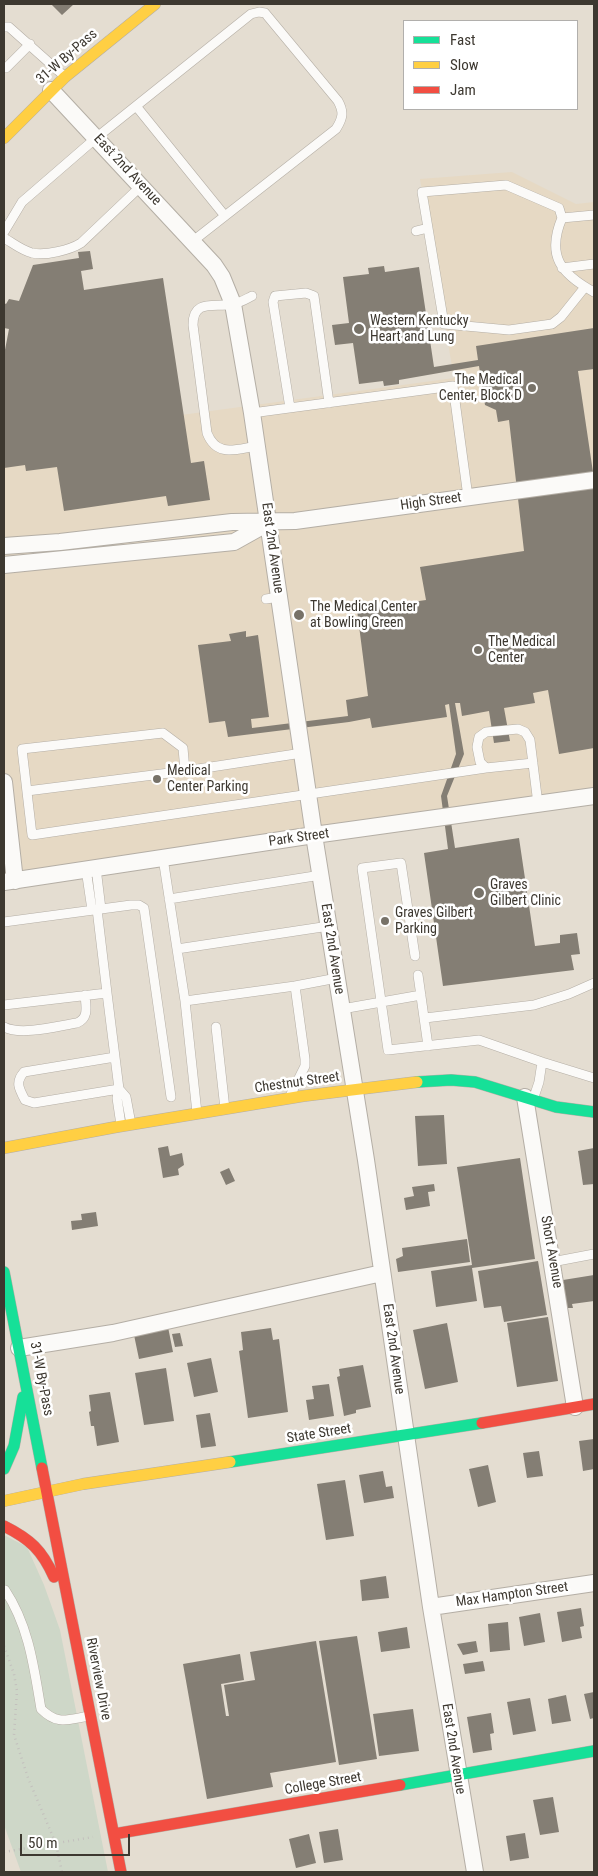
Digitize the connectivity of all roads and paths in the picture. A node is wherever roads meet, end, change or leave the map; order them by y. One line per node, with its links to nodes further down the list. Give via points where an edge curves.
1 (155, 4): 5 (street, 31-W By-Pass)
2 (4, 27): 3 (lane, via 9,27)
3 (30, 44): 4 (lane); 5 (lane)
4 (6, 68)
5 (65, 77): 6 (street, 31-W By-Pass)
6 (51, 90): 8 (street, 31-W By-Pass, via 13,122); 9 (street, East 2nd Avenue)
7 (136, 106): 9 (lane); 12 (lane); 12 (lane, via 251,14 258,12 271,19 338,101 343,110 342,120 336,129)
8 (4, 138)
9 (96, 138): 10 (street, East 2nd Avenue); 16 (lane, via 22,202)
10 (141, 186): 17 (lane, via 73,248 34,253); 18 (street, East 2nd Avenue)
11 (594, 214): 13 (lane)
12 (224, 216): 18 (lane)
13 (562, 218): 14 (lane, via 559,208 506,184 422,192); 20 (lane, via 555,234 556,252)
14 (428, 228): 15 (lane); 21 (lane, via 444,324 509,330 552,324)
15 (416, 231)
16 (4, 232)
17 (4, 238)
18 (193, 241): 24 (street, East 2nd Avenue, via 222,277)
19 (594, 264): 20 (lane)
20 (562, 268): 21 (lane)
21 (585, 286): 22 (lane)
22 (594, 292)
23 (252, 296): 24 (lane)
24 (233, 304): 27 (street, East 2nd Avenue); 28 (lane, via 204,306 193,317 207,433 216,448)
25 (329, 403): 26 (lane); 26 (lane, via 314,296 306,292 275,296 273,302); 30 (lane, via 453,386)
26 (290, 408): 27 (lane)
27 (252, 413): 28 (street, East 2nd Avenue)
28 (257, 446): 31 (street, East 2nd Avenue)
29 (594, 480): 30 (street, High Street)
30 (468, 497): 31 (street, High Street)
31 (268, 522): 32 (street, High Street, via 232,522); 33 (street, via 234,542); 34 (street, East 2nd Avenue, via 272,598)
32 (4, 546)
33 (4, 565)
34 (302, 753): 37 (lane); 40 (street, East 2nd Avenue)
35 (533, 763): 36 (lane); 36 (lane, via 530,740 518,728 486,732 479,737 480,762); 42 (lane)
36 (486, 768): 40 (lane)
37 (185, 771): 39 (lane); 39 (lane, via 183,748 164,733 22,748)
38 (4, 782): 43 (street)
39 (27, 791): 40 (lane, via 32,835)
40 (308, 794): 44 (street, East 2nd Avenue)
41 (594, 796): 42 (street, Park Street)
42 (538, 804): 44 (street, Park Street)
43 (6, 822): 48 (street)
44 (314, 835): 45 (street, Park Street); 47 (street, East 2nd Avenue)
45 (163, 858): 46 (street, Park Street); 49 (lane)
46 (91, 869): 48 (street, Park Street); 50 (lane)
47 (321, 875): 49 (lane); 52 (street, East 2nd Avenue)
48 (10, 882)
49 (169, 899): 53 (lane)
50 (97, 909): 51 (lane); 59 (lane); 75 (lane, via 132,905 144,908)
51 (4, 922)
52 (329, 926): 53 (lane); 56 (street, East 2nd Avenue)
53 (177, 949): 62 (lane)
54 (415, 956): 63 (lane, via 401,863 362,868)
55 (418, 975): 61 (lane)
56 (337, 978): 58 (lane); 65 (street, East 2nd Avenue)
57 (594, 983): 66 (lane, via 534,1005)
58 (295, 986): 62 (lane); 77 (lane, via 305,1066)
59 (107, 992): 60 (lane); 70 (lane)
60 (85, 995): 64 (lane); 67 (lane, via 86,1015 77,1024 20,1031)
61 (421, 996): 63 (lane); 66 (lane)
62 (185, 1000): 80 (lane)
63 (381, 1003): 65 (lane); 69 (lane, via 388,1050)
64 (4, 1005)
65 (342, 1009): 74 (street, East 2nd Avenue)
66 (425, 1018): 69 (lane)
67 (4, 1027)
68 (216, 1027): 78 (lane)
69 (428, 1046): 71 (lane, via 479,1040)
70 (115, 1057): 73 (lane); 73 (lane, via 24,1072 18,1084 25,1100 34,1103)
71 (542, 1062): 72 (lane); 76 (lane, via 539,1082)
72 (594, 1078)
73 (120, 1089): 81 (lane, via 117,1098)
74 (355, 1090): 76 (street, Chestnut Street, via 427,1081 464,1081); 77 (street, Chestnut Street); 86 (street, East 2nd Avenue)
75 (171, 1097)
76 (529, 1098): 79 (street, Chestnut Street, via 568,1110); 84 (street, Short Avenue)
77 (288, 1099): 78 (street, Chestnut Street)
78 (225, 1109): 80 (street, Chestnut Street)
79 (594, 1112)
80 (197, 1114): 81 (street, Chestnut Street)
81 (126, 1125): 82 (street, Chestnut Street)
82 (4, 1148)
83 (594, 1254): 84 (lane)
84 (552, 1262): 90 (street, Short Avenue)
85 (4, 1272): 87 (street, 31-W By-Pass)
86 (382, 1272): 87 (street, via 113,1334); 91 (street, East 2nd Avenue)
87 (19, 1348): 88 (street, 31-W By-Pass)
88 (26, 1382): 92 (street, via 14,1446); 93 (street, 31-W By-Pass)
89 (594, 1404): 90 (street, State Street)
90 (575, 1407): 91 (street, State Street)
91 (405, 1435): 93 (street, State Street); 98 (street, East 2nd Avenue)
92 (4, 1469)
93 (47, 1491): 94 (street, State Street); 99 (street, Riverview Drive)
94 (4, 1501)
95 (4, 1526): 99 (street, via 38,1548 50,1567)
96 (594, 1583): 98 (street, Max Hampton Street)
97 (5, 1590): 101 (lane, via 27,1637 41,1709 50,1717 62,1720)
98 (431, 1607): 103 (street, East 2nd Avenue)
99 (70, 1616): 101 (street, Riverview Drive)
100 (4, 1646): 105 (path, via 17,1691 14,1735)
101 (90, 1716): 104 (street, Riverview Drive)
102 (594, 1751): 103 (street, College Street)
103 (457, 1774): 104 (street, College Street); 109 (street, East 2nd Avenue)
104 (114, 1834): 105 (path); 108 (street, Riverview Drive)
105 (56, 1844): 106 (path); 107 (path)
106 (4, 1852)
107 (62, 1872)
108 (121, 1872)
109 (475, 1872)

